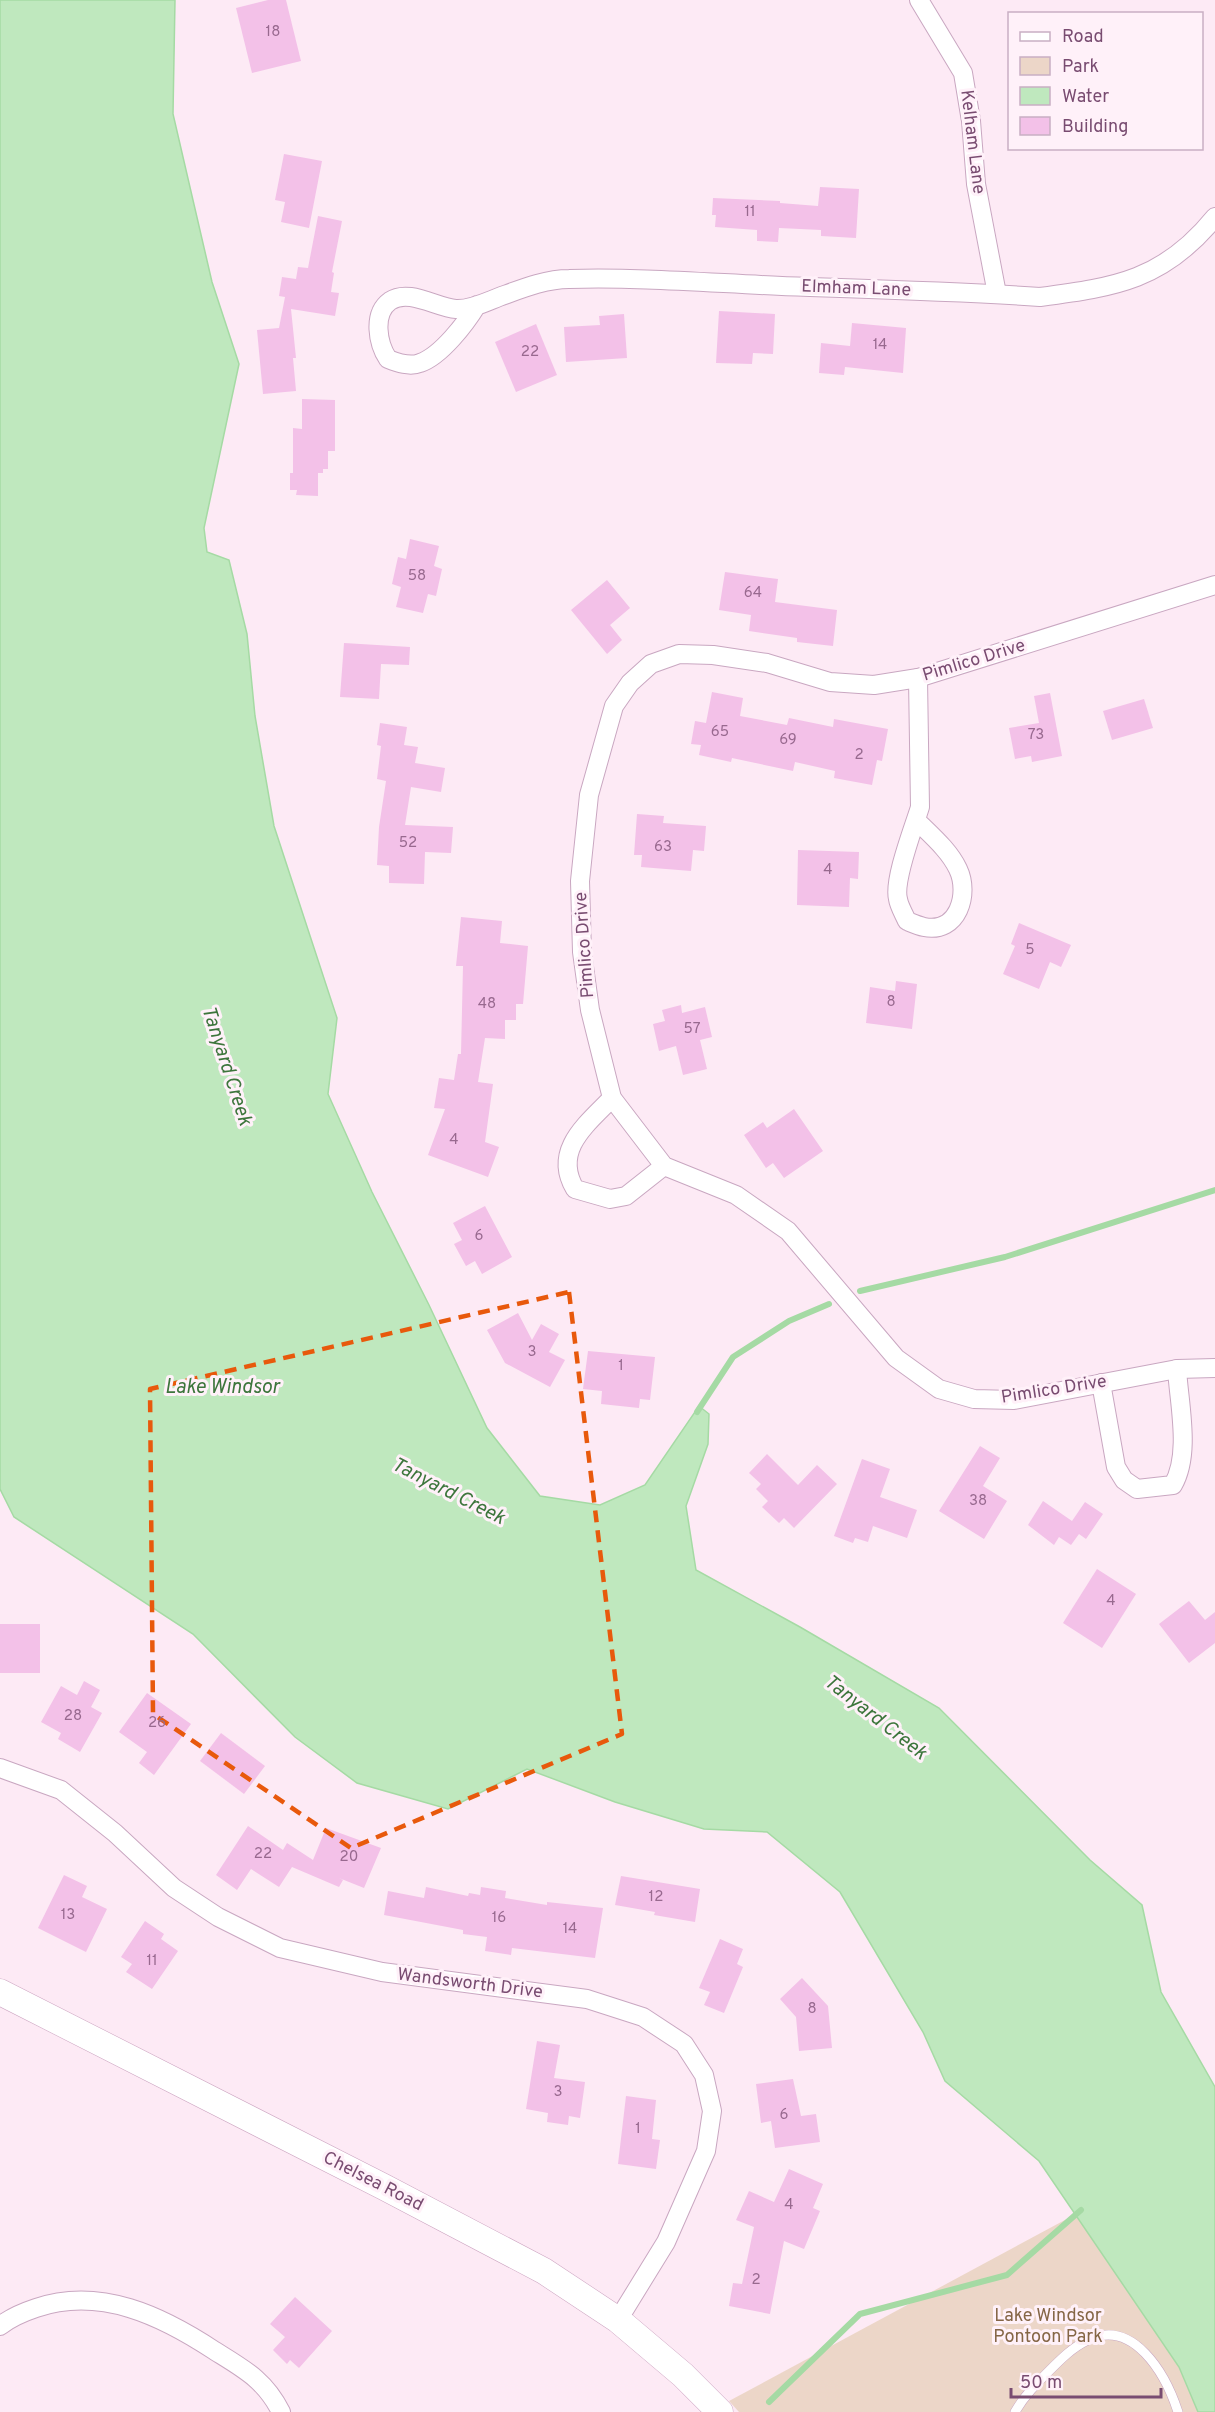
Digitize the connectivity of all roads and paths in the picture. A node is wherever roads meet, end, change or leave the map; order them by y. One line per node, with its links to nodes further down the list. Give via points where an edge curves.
1 (919, 0): 3 (street, Kelham Lane, via 963,73 976,184)
2 (1215, 217): 3 (street, Elmham Lane, via 1176,256 1151,273 1080,292 1040,297)
3 (997, 294): 4 (street, Elmham Lane, via 638,278 566,279 527,286)
4 (477, 305): 4 (street, Elmham Lane, via 456,309 406,297 391,300 380,318 381,348 388,359 419,364 451,338)
5 (1215, 585): 6 (street, Pimlico Drive)
6 (918, 678): 7 (street, via 920,807); 8 (street, Pimlico Drive, via 874,685 830,682 767,663 679,654 651,664 630,683 614,706 589,795 580,881 582,952 590,1010)
7 (916, 820): 7 (street, via 902,861 897,897 907,921 926,928 947,925 960,910 963,893 959,871 946,850)
8 (612, 1098): 9 (street, Pimlico Drive); 9 (street, via 575,1137 569,1151 568,1177 575,1189 610,1200 626,1196)
9 (664, 1166): 12 (street, Pimlico Drive, via 736,1195 788,1232 896,1358 939,1389 974,1399 1014,1400)
10 (1215, 1368): 11 (street, Pimlico Drive)
11 (1177, 1369): 12 (street, Pimlico Drive); 12 (street, via 1183,1456 1173,1485 1137,1489 1124,1480 1116,1467)
12 (1101, 1383)
13 (0, 1768): 15 (street, Wandsworth Drive, via 61,1791 115,1833 174,1888 218,1917 280,1948 382,1972 587,1999 643,2017 684,2044 704,2075 712,2111 706,2151 666,2241)
14 (0, 1992): 15 (street, Chelsea Road, via 534,2265)
15 (618, 2320): 18 (street, Chelsea Road)
16 (0, 2326): 17 (street, via 53,2302 116,2303 184,2330 255,2377 270,2391)
17 (281, 2412)
18 (720, 2412)
19 (1015, 2412): 20 (lane, via 1022,2399 1065,2354 1087,2339 1108,2336 1129,2338 1150,2358 1173,2395)
20 (1178, 2412)

